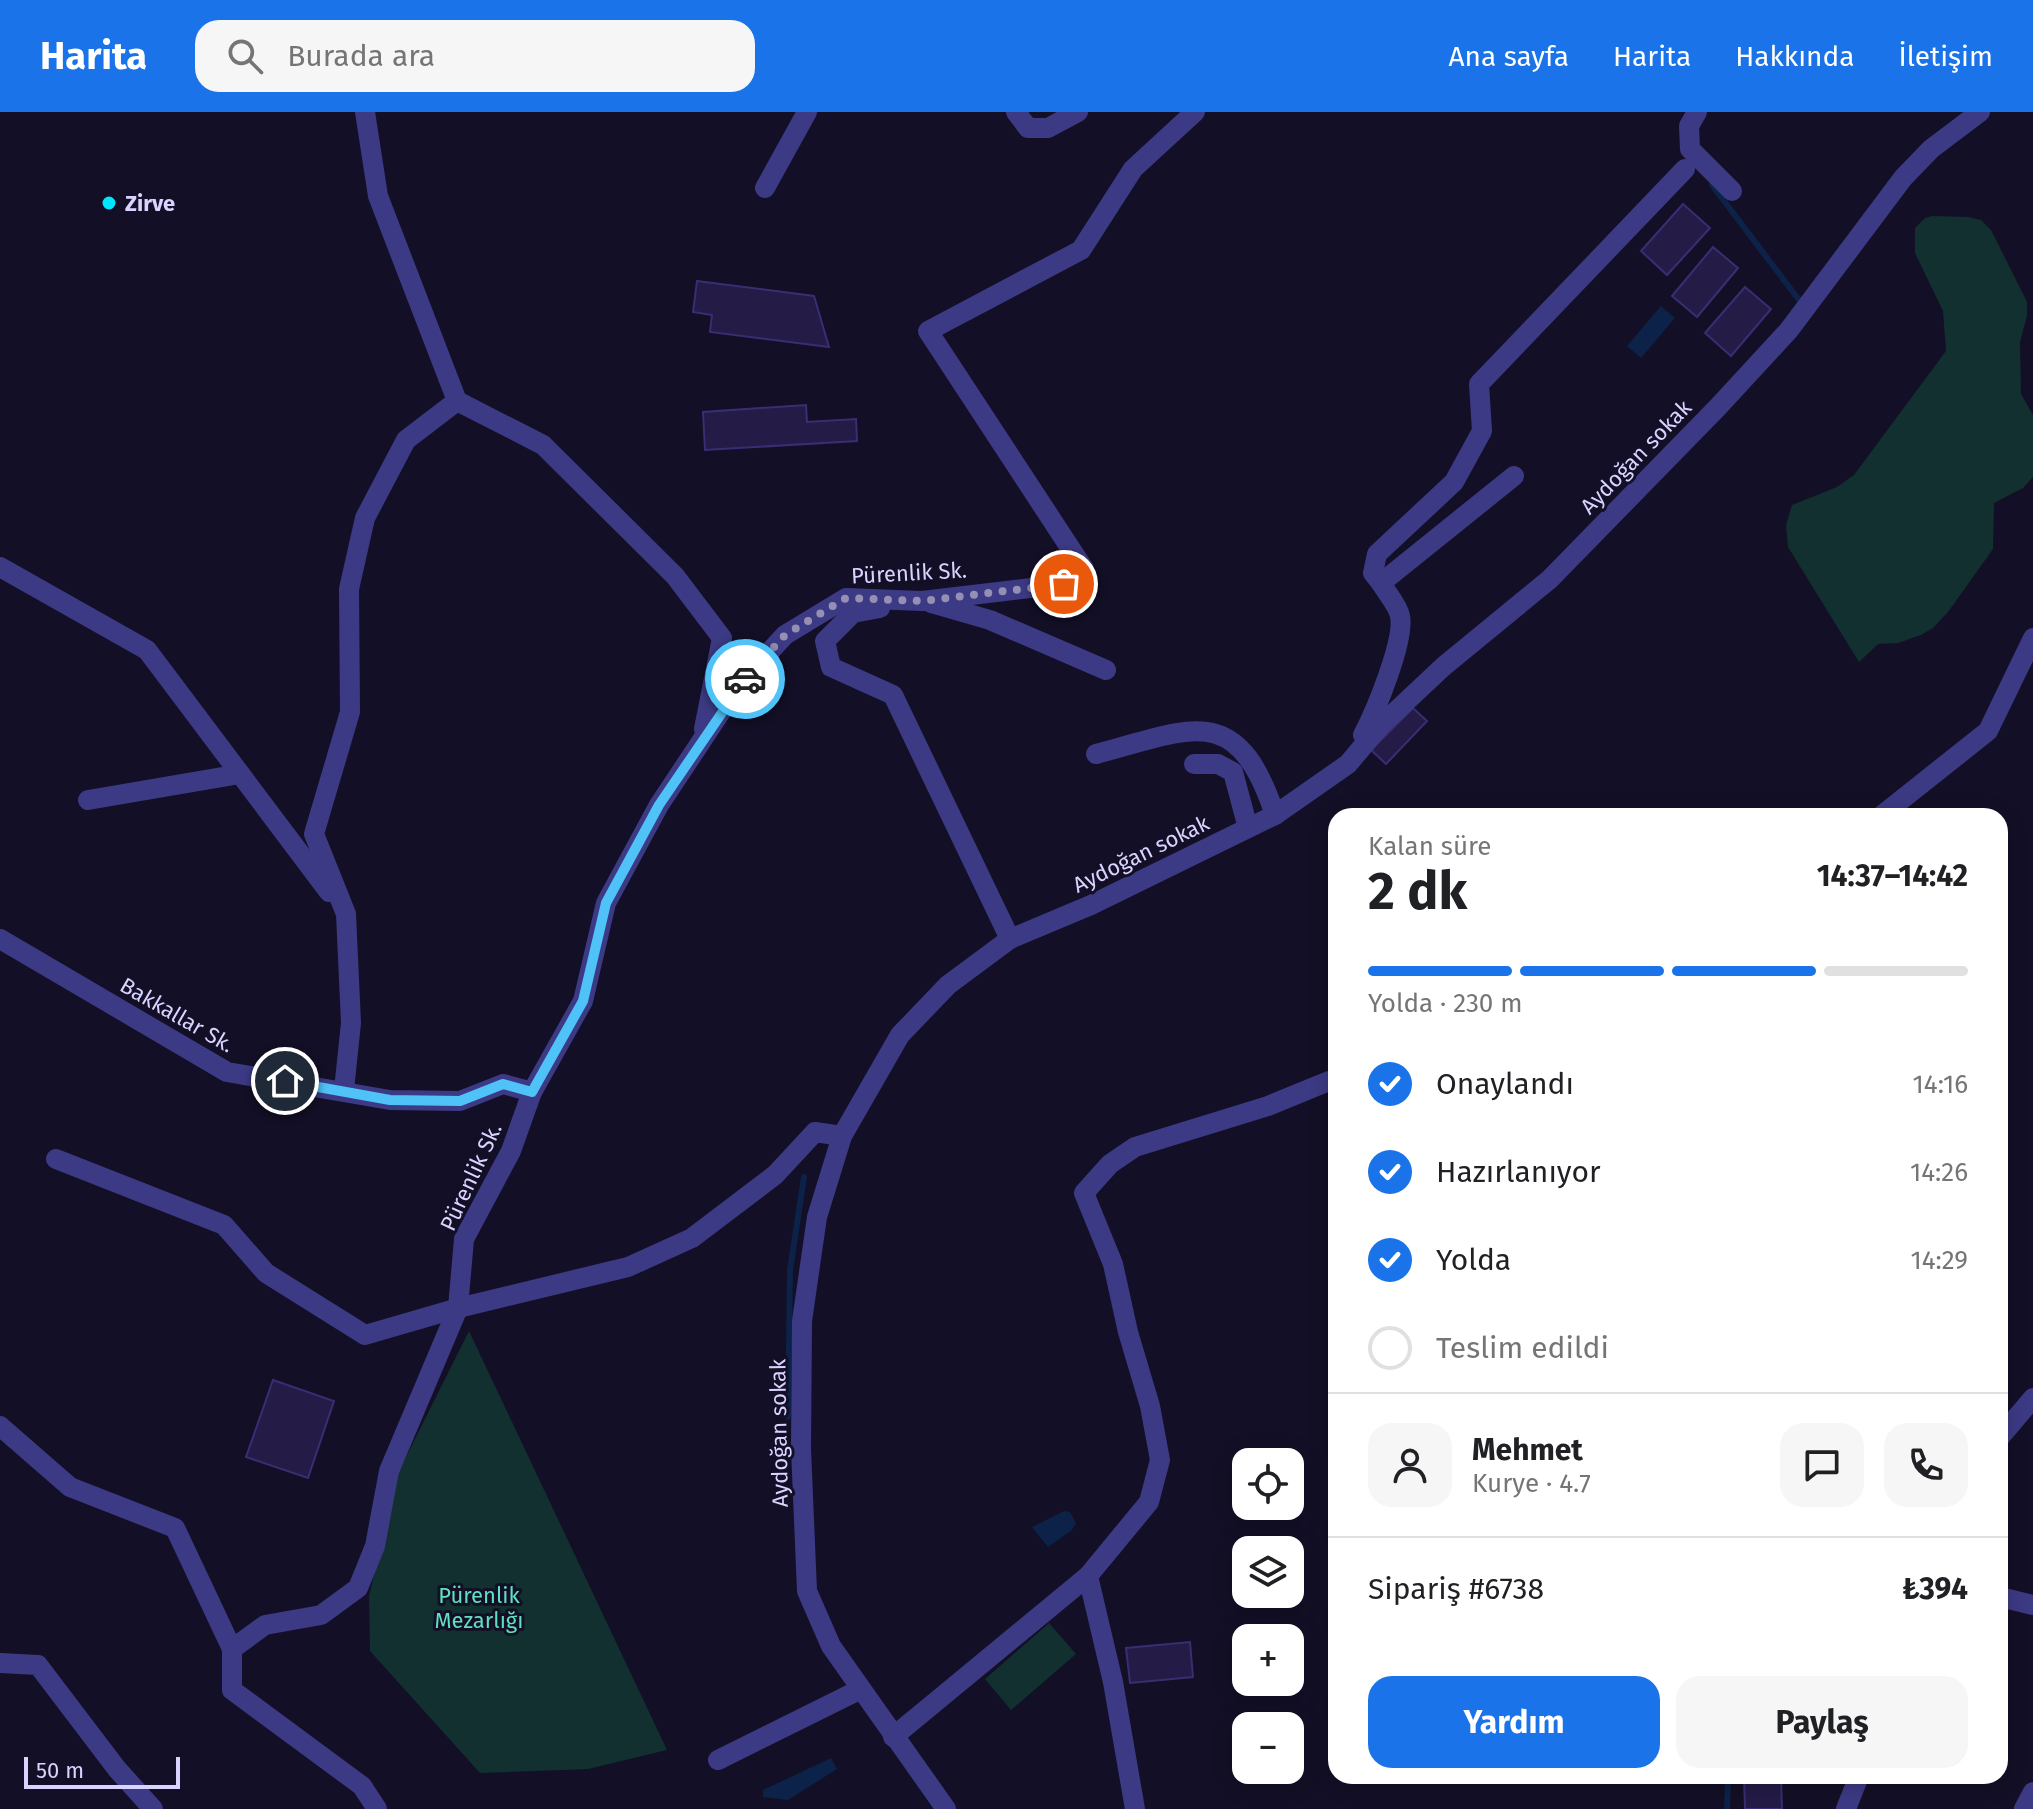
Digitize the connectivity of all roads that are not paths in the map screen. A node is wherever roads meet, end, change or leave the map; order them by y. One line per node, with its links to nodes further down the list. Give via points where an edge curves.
1 (365, 112): 11 (street, via 378,196)
2 (807, 112): 9 (street)
3 (1016, 112): 4 (street, via 1028,128 1048,128)
4 (1078, 112)
5 (1195, 112): 15 (street, Pürenlik Sk., via 1133,169 1081,250 928,331 1084,569 1064,584)
6 (1697, 112): 10 (street, via 1689,126 1690,149)
7 (1980, 112): 21 (street, Aydoğan sokak, via 1903,178 1789,330 1718,407 1550,579 1444,666)
8 (1685, 169): 14 (street, via 1479,384 1482,431 1454,482 1377,554 1373,573)
9 (765, 188)
10 (1732, 191)
11 (457, 401): 18 (street, via 543,445 675,576 722,638); 27 (street, via 406,440 365,518 349,589 350,712 314,834)
12 (1514, 476): 14 (street)
13 (0, 567): 22 (street, via 147,650)
14 (1381, 583): 21 (street, via 1400,616 1394,655 1374,714)
15 (922, 601): 17 (street, via 990,620); 18 (street, Pürenlik Sk., via 846,598 785,635 738,686); 29 (street, via 853,613 825,641 831,667 893,695)
16 (2033, 638): 24 (street, via 1988,731)
17 (1106, 670)
18 (701, 741): 32 (street, Pürenlik Sk., via 606,903 583,1001)
19 (1096, 754): 25 (street, via 1177,732 1208,731 1227,737 1263,777)
20 (1194, 764): 26 (street, via 1218,764 1233,772)
21 (1348, 764): 25 (street, Aydoğan sokak)
22 (240, 774): 23 (street); 27 (street)
23 (88, 800)
24 (1891, 808)
25 (1275, 815): 26 (street, Aydoğan sokak)
26 (1248, 828): 29 (street, Aydoğan sokak)
27 (346, 914): 31 (street, via 351,1023)
28 (0, 939): 31 (street, Bakkallar Sk., via 227,1072)
29 (1010, 939): 33 (street, Aydoğan sokak, via 948,985 900,1035)
30 (1328, 1081): 39 (street, via 1135,1147 1110,1164 1084,1193 1113,1264 1160,1460 1149,1502)
31 (344, 1090): 32 (street, Bakkallar Sk., via 390,1100 460,1101 503,1084)
32 (532, 1092): 35 (street, Pürenlik Sk., via 511,1151 464,1239)
33 (842, 1136): 35 (street, via 815,1132 775,1175 692,1238 628,1267); 44 (street, Aydoğan sokak, via 817,1217 802,1321 801,1449 807,1591 831,1646)
34 (56, 1159): 35 (street, via 224,1225 266,1273 365,1335)
35 (458, 1308): 42 (street, Pürenlik Sk., via 389,1471 375,1546 358,1588 321,1615 265,1625)
36 (2033, 1398): 38 (street)
37 (0, 1426): 42 (street, via 70,1487 175,1528)
38 (2008, 1428)
39 (1088, 1576): 45 (street); 52 (street)
40 (2008, 1599): 41 (street)
41 (2033, 1605)
42 (232, 1649): 50 (street, via 232,1690 362,1786)
43 (0, 1663): 49 (street, via 38,1665)
44 (859, 1690): 45 (street, Aydoğan sokak); 46 (street)
45 (893, 1737): 51 (street, Aydoğan sokak)
46 (718, 1760)
47 (1856, 1784): 53 (street)
48 (2033, 1792): 54 (street)
49 (153, 1809)
50 (377, 1809)
51 (946, 1809)
52 (1135, 1809)
53 (1846, 1809)
54 (2024, 1809)

